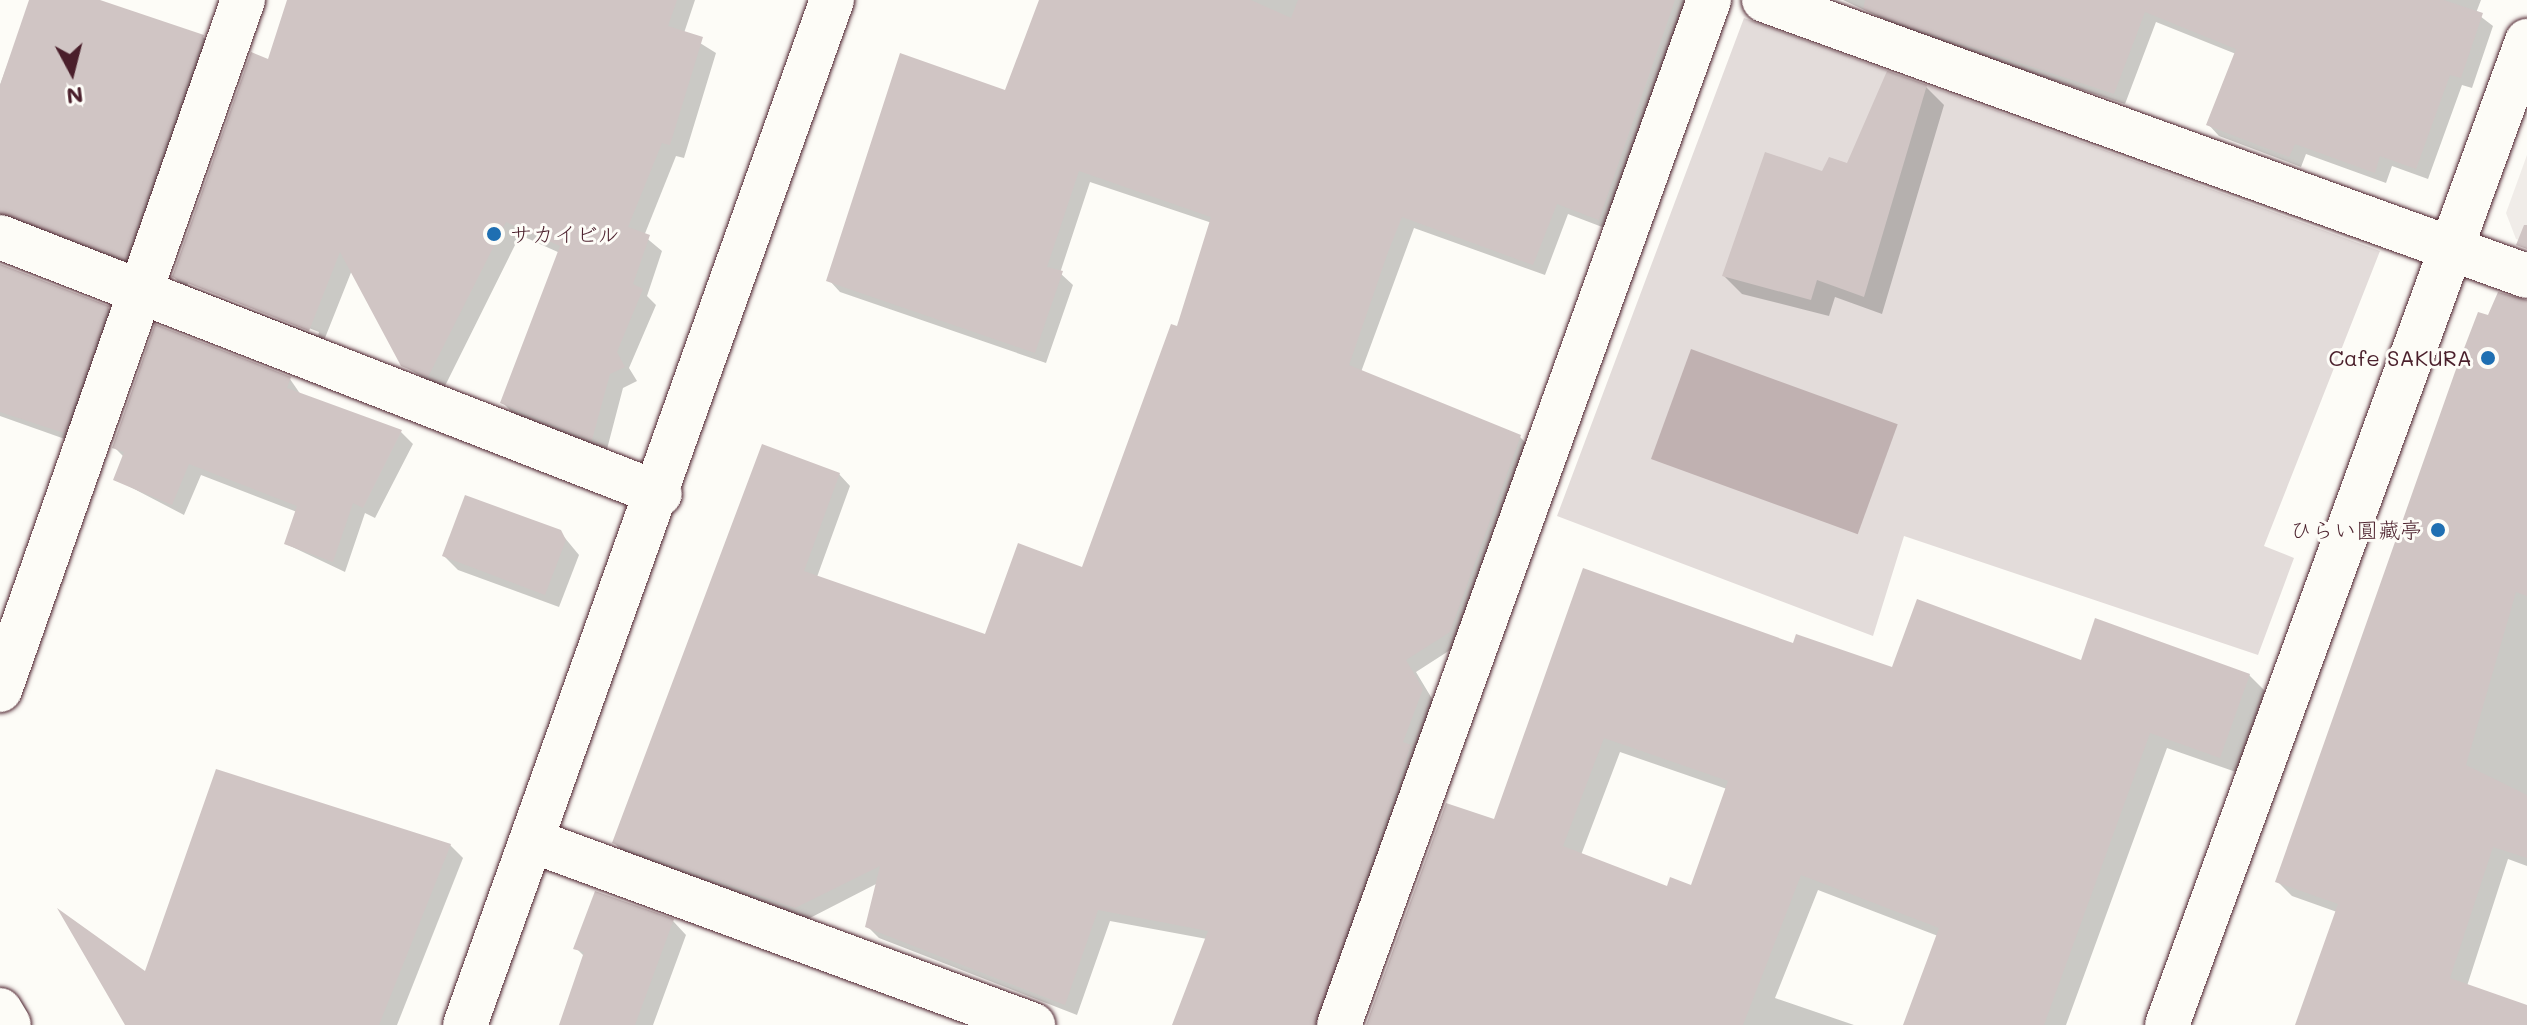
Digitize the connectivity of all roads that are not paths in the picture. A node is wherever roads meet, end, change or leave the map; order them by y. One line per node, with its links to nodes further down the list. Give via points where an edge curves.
1 (243, 0): 9 (street)
2 (832, 0): 10 (street)
3 (1709, 0): 17 (street)
4 (1764, 0): 7 (street)
5 (2527, 41): 7 (street)
6 (0, 237): 9 (street)
7 (2452, 248): 8 (street); 18 (street)
8 (2527, 276)
9 (141, 290): 10 (street); 11 (street)
10 (660, 494): 12 (street)
11 (0, 690)
12 (533, 841): 15 (street); 16 (street)
13 (0, 1010): 14 (street)
14 (9, 1025)
15 (465, 1025)
16 (1033, 1025)
17 (1339, 1025)
18 (2167, 1025)

